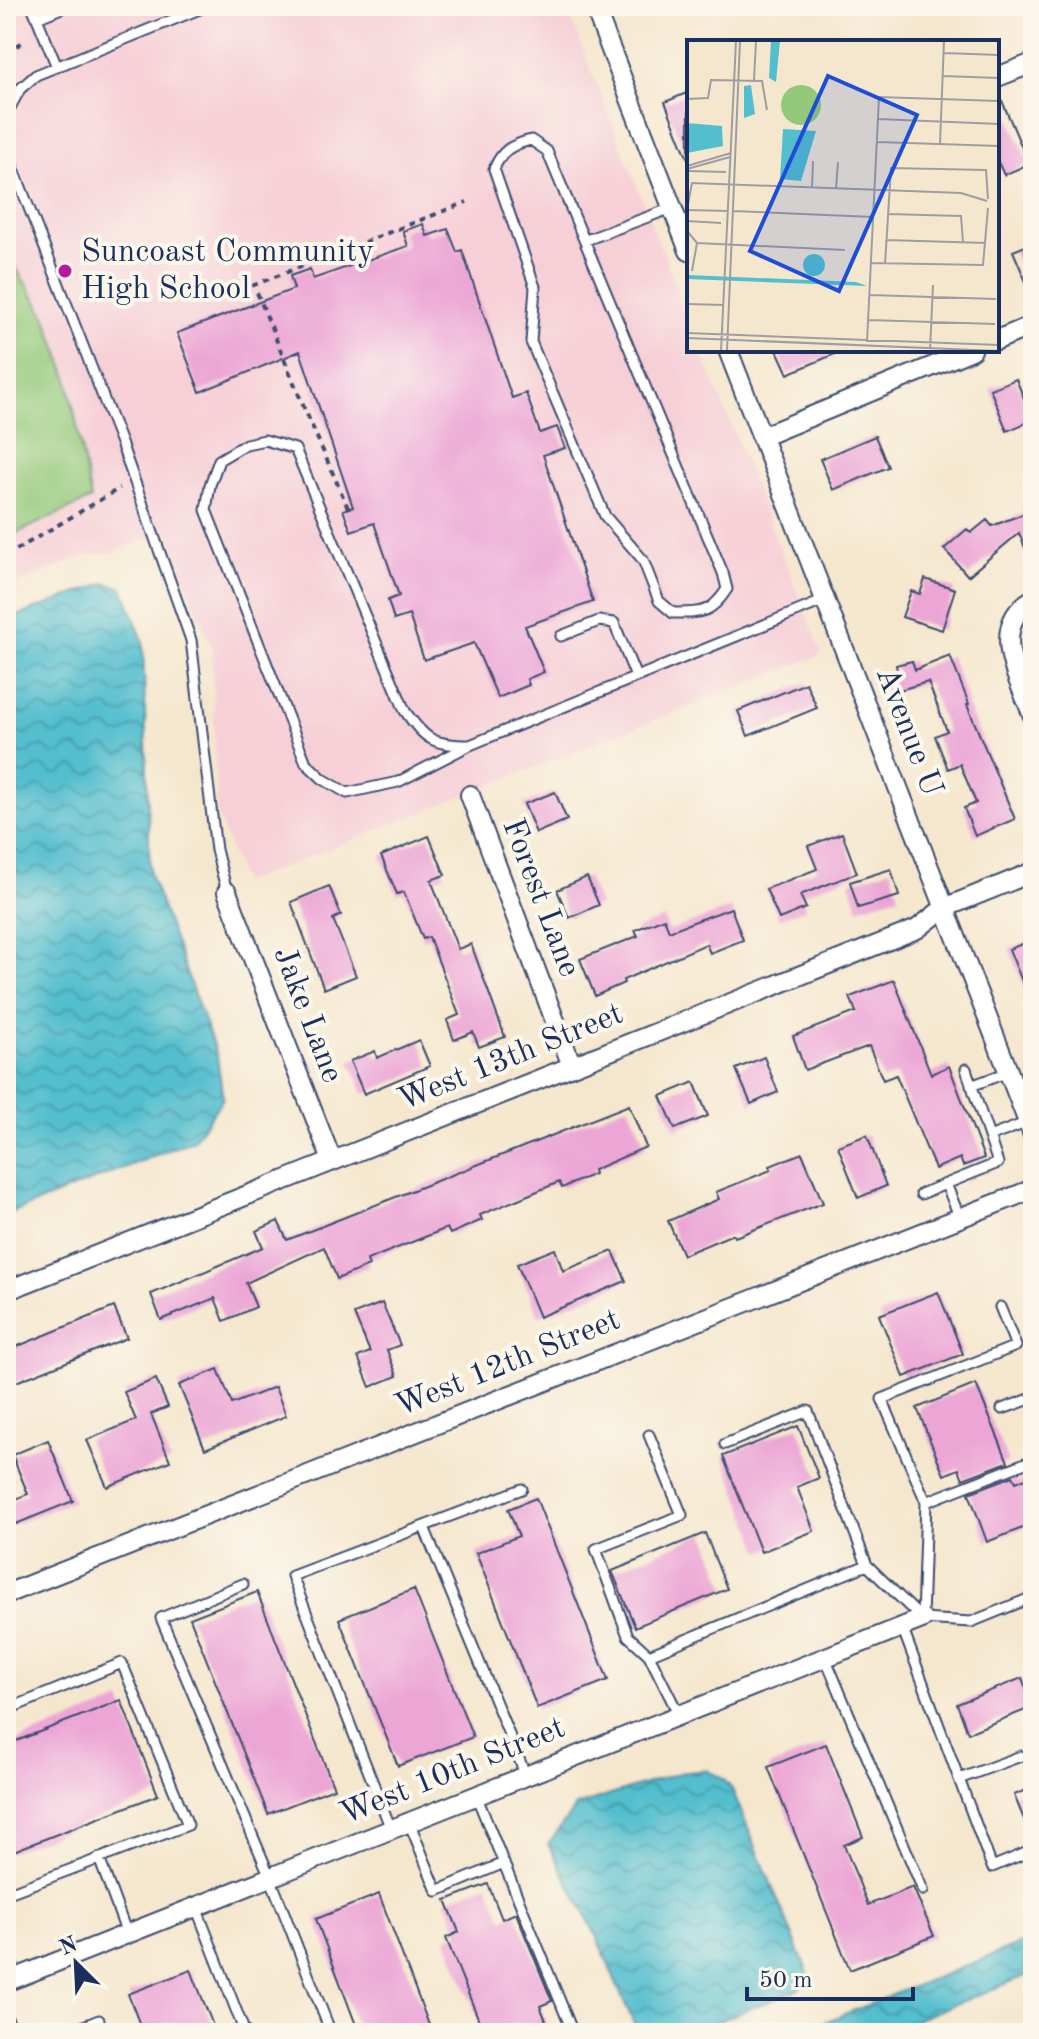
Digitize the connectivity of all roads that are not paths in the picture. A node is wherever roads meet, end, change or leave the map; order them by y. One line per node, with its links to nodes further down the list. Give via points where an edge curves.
1 (32, 6): 5 (lane)
2 (66, 6): 5 (lane)
3 (207, 6): 7 (lane)
4 (594, 6): 11 (street)
5 (37, 18): 7 (lane)
6 (1033, 63): 8 (street)
7 (57, 67): 9 (lane, via 20,89)
8 (999, 76)
9 (6, 115)
10 (6, 149): 27 (lane, via 191,640 216,850)
11 (681, 205): 12 (lane); 13 (street)
12 (586, 240): 12 (lane, via 547,151 531,140 500,154 494,169 535,287 531,342 605,516 643,560 659,601 673,613 698,613 716,606 727,589 723,573)
13 (687, 240)
14 (1033, 325): 15 (street)
15 (999, 339)
16 (729, 352): 18 (street, Avenue U)
17 (967, 352): 18 (street)
18 (761, 437): 20 (street, Avenue U)
19 (1033, 599): 23 (street, via 1010,627 1008,643)
20 (825, 600): 22 (lane); 28 (street, Avenue U)
21 (561, 636): 22 (lane, via 599,621 614,623)
22 (636, 677): 24 (lane)
23 (1033, 716)
24 (470, 745): 24 (lane, via 443,745 420,733 405,711 295,449 265,440 219,460 206,510 306,763 347,793 398,782)
25 (470, 795): 29 (street, Forest Lane)
26 (1033, 872): 28 (street, West 13th Street)
27 (227, 892): 35 (street, Jake Lane)
28 (944, 908): 29 (street, West 13th Street, via 917,929); 31 (street, Avenue U)
29 (572, 1066): 35 (street, West 13th Street)
30 (966, 1069): 32 (lane)
31 (1008, 1072): 32 (lane); 33 (street, Avenue U)
32 (971, 1086): 34 (lane)
33 (1030, 1129): 34 (lane)
34 (989, 1137): 36 (lane, via 998,1163)
35 (332, 1161): 40 (street, West 13th Street)
36 (946, 1184): 38 (lane); 39 (lane)
37 (1033, 1189): 39 (street, West 12th Street)
38 (921, 1194)
39 (960, 1218): 52 (street, West 12th Street)
40 (6, 1291)
41 (1000, 1307): 48 (lane, via 1016,1346 882,1399)
42 (1033, 1398): 43 (lane)
43 (1002, 1409)
44 (649, 1435): 56 (lane, via 682,1515 596,1549 628,1636)
45 (725, 1444): 50 (lane, via 808,1411)
46 (1033, 1460): 48 (lane)
47 (522, 1489): 49 (lane)
48 (926, 1502): 54 (lane)
49 (424, 1527): 61 (lane); 65 (lane, via 292,1576)
50 (867, 1565): 54 (lane); 56 (lane)
51 (243, 1584): 69 (lane, via 161,1618)
52 (6, 1594)
53 (1033, 1597): 54 (lane, via 971,1622)
54 (922, 1619): 55 (street, West 10th Street)
55 (902, 1627): 57 (street, West 10th Street); 62 (lane)
56 (649, 1655): 59 (lane)
57 (825, 1657): 59 (street, West 10th Street); 70 (lane)
58 (6, 1710): 67 (lane, via 122,1663 188,1825)
59 (679, 1715): 61 (street, West 10th Street)
60 (1021, 1756): 62 (lane)
61 (526, 1776): 63 (street, West 10th Street)
62 (959, 1779): 66 (lane, via 992,1867)
63 (476, 1795): 64 (street, West 10th Street); 68 (lane)
64 (409, 1822): 65 (street, West 10th Street); 68 (lane, via 437,1891)
65 (391, 1829): 69 (street, West 10th Street)
66 (1033, 1850)
67 (99, 1858): 71 (lane); 73 (lane)
68 (504, 1863): 81 (lane)
69 (270, 1877): 72 (street, West 10th Street); 80 (lane)
70 (923, 1890)
71 (6, 1894)
72 (196, 1907): 73 (street, West 10th Street); 79 (lane)
73 (127, 1934): 74 (street, West 10th Street)
74 (6, 1982)
75 (6, 2016): 77 (lane)
76 (99, 2020): 78 (lane)
77 (13, 2033)
78 (66, 2033)
79 (245, 2033)
80 (331, 2033)
81 (573, 2033)

